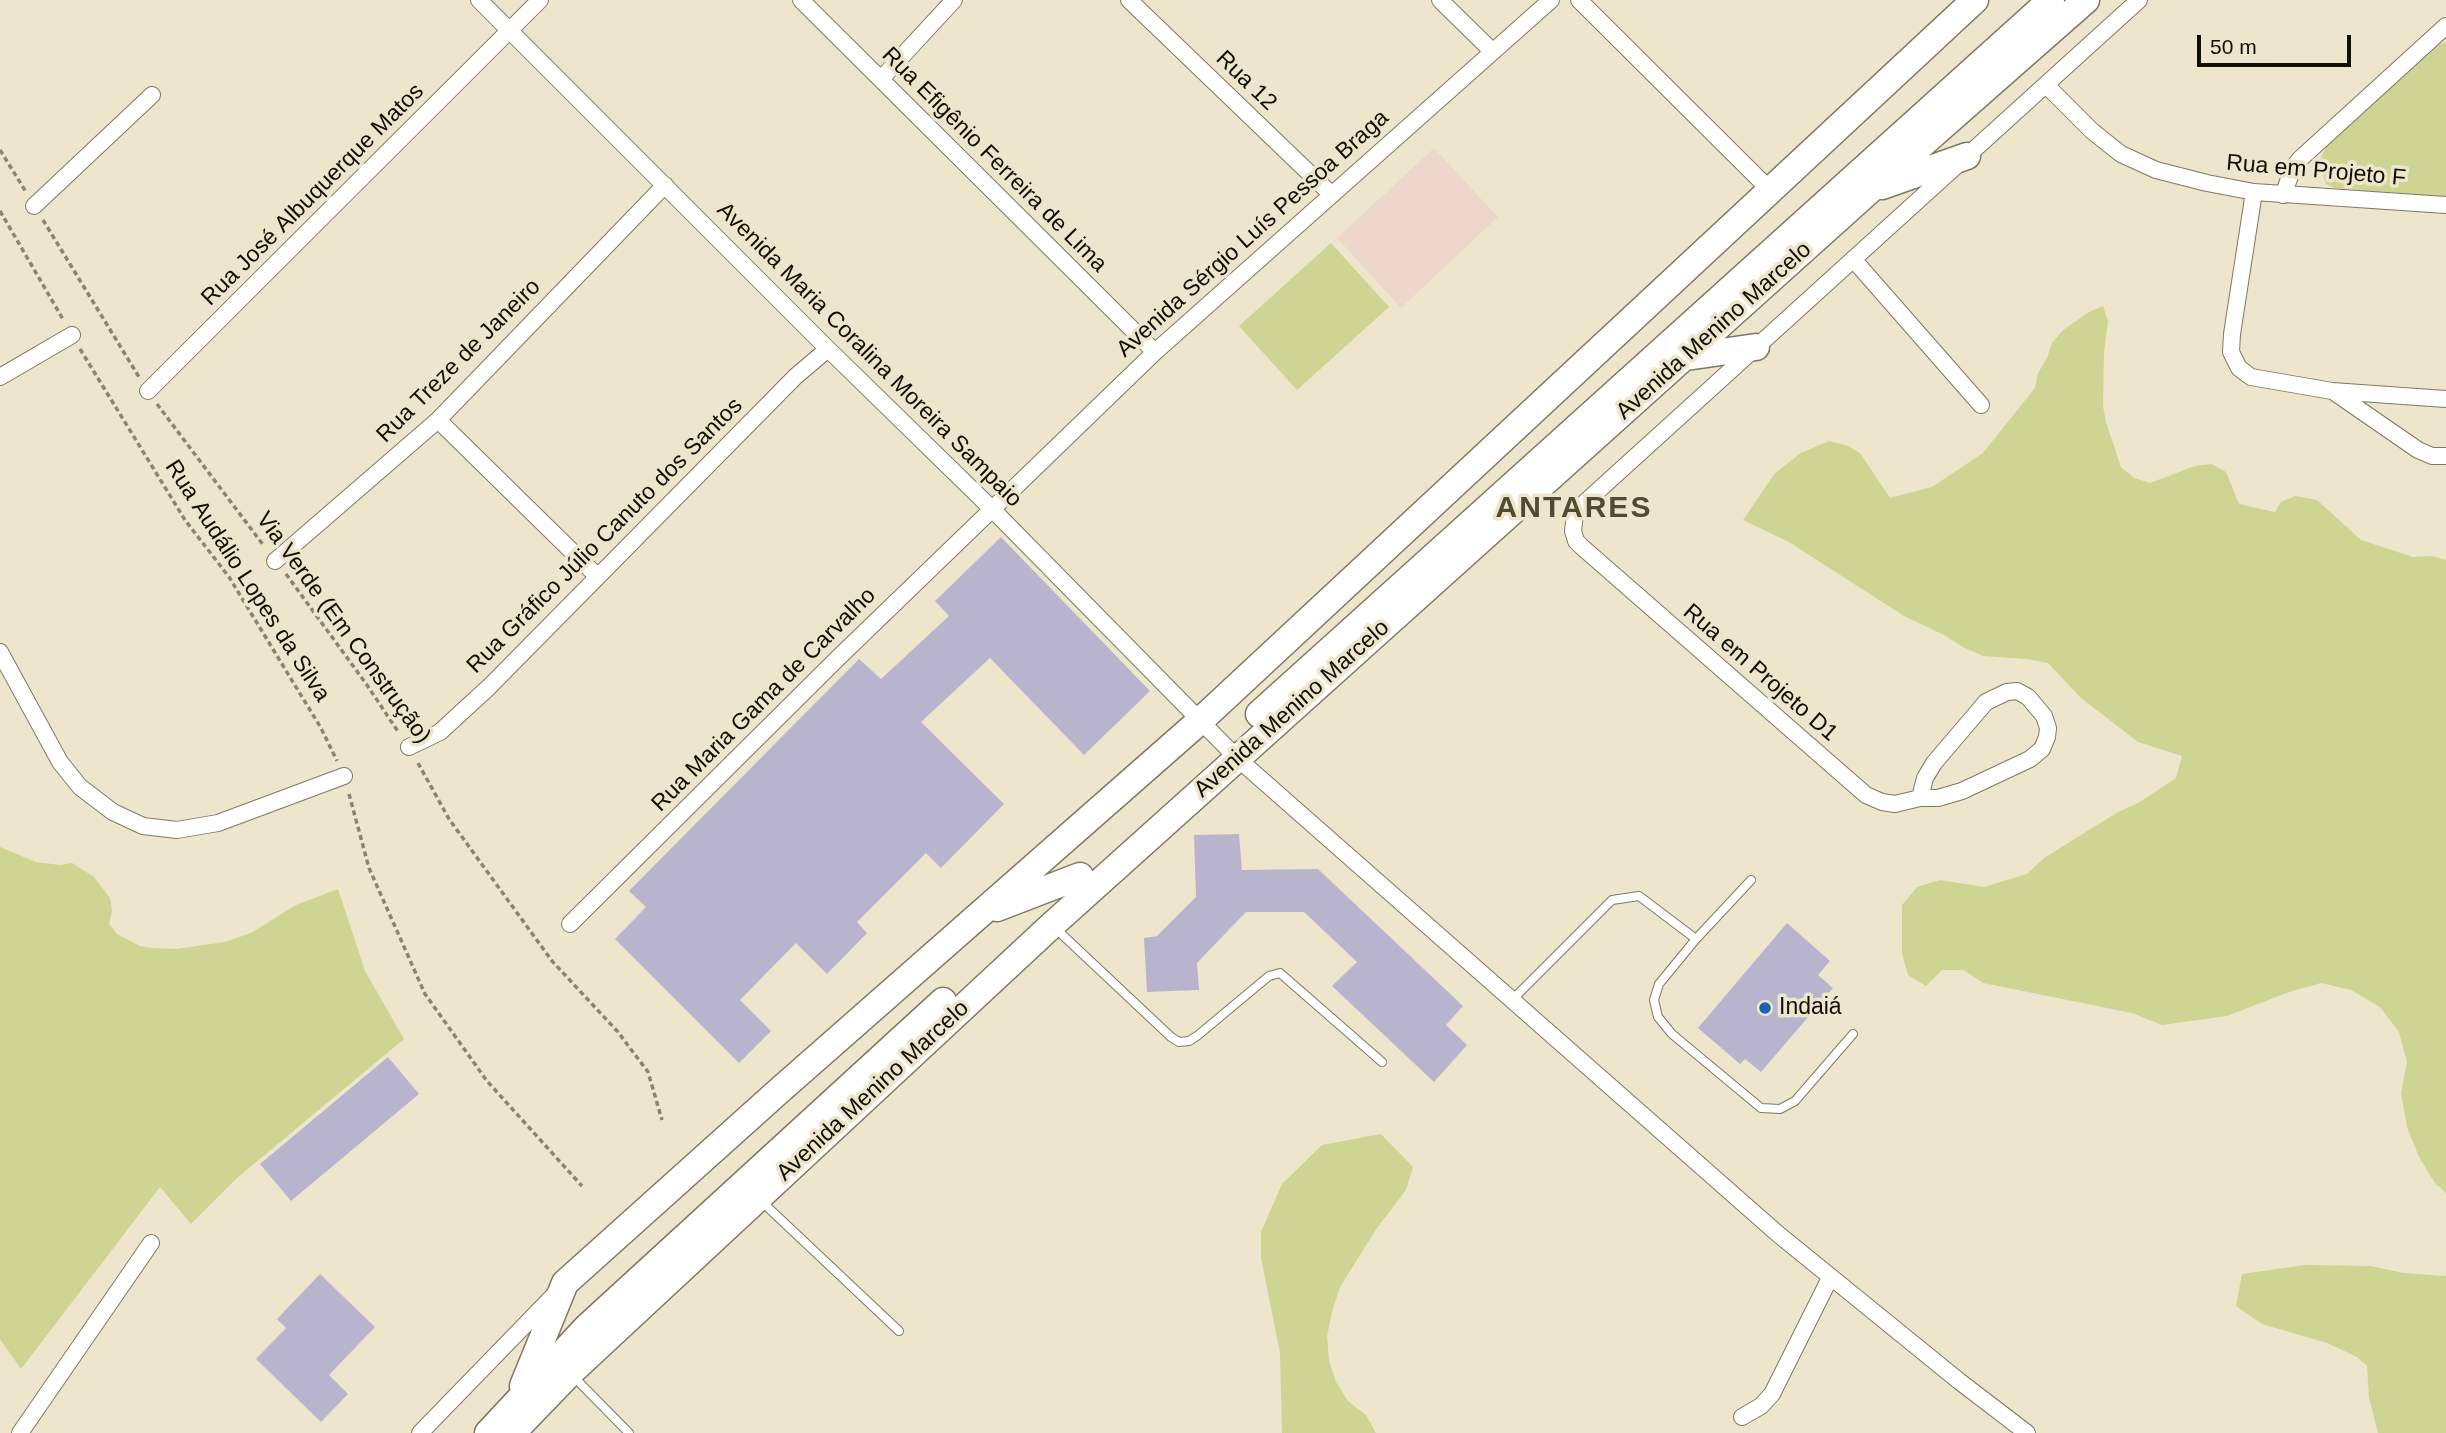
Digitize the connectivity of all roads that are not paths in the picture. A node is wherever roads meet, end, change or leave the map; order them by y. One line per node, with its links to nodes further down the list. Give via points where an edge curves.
1 (479, 0): 14 (street, Avenida Maria Coralina Moreira Sampaio)
2 (540, 0): 14 (street, Rua José Albuquerque Matos)
3 (801, 0): 16 (street, Rua Efigênio Ferreira de Lima)
4 (954, 0): 16 (street)
5 (1129, 0): 24 (street, Rua 12)
6 (1440, 0): 15 (street)
7 (1551, 0): 15 (street, Avenida Sérgio Luís Pessoa Braga)
8 (1579, 0): 21 (street)
9 (1975, 0): 21 (main road)
10 (2051, 0): 48 (main road, Avenida Menino Marcelo)
11 (2086, 0): 22 (main road, Avenida Menino Marcelo)
12 (2139, 0): 17 (street, Avenida Menino Marcelo)
13 (2446, 26): 25 (street, via 2300,159)
14 (510, 32): 20 (street, Avenida Maria Coralina Moreira Sampaio); 35 (street, Rua José Albuquerque Matos)
15 (1492, 51): 24 (street, Avenida Sérgio Luís Pessoa Braga)
16 (880, 79): 32 (street, Rua Efigênio Ferreira de Lima)
17 (2046, 85): 19 (street, Avenida Menino Marcelo); 23 (street, Rua em Projeto F, via 2121,154 2156,170)
18 (152, 95): 27 (street)
19 (1967, 156): 22 (main road); 28 (street, Avenida Menino Marcelo)
20 (665, 185): 31 (street, Avenida Maria Coralina Moreira Sampaio); 39 (street, Rua Treze de Janeiro)
21 (1770, 190): 46 (main road)
22 (1870, 190): 33 (main road, Avenida Menino Marcelo)
23 (2254, 192): 25 (street, Rua em Projeto F); 36 (street, via 2231,352 2239,368 2251,377)
24 (1332, 195): 32 (street, Avenida Sérgio Luís Pessoa Braga)
25 (2283, 195): 26 (street, Rua em Projeto F)
26 (2446, 205)
27 (34, 206)
28 (1853, 259): 30 (street, Avenida Menino Marcelo); 38 (street)
29 (72, 335): 34 (street)
30 (1756, 347): 33 (main road); 42 (street, Avenida Menino Marcelo, via 1580,507 1573,531)
31 (828, 349): 41 (street, Avenida Maria Coralina Moreira Sampaio); 44 (street, Rua Gráfico Júlio Canuto dos Santos)
32 (1155, 352): 41 (street, Avenida Sérgio Luís Pessoa Braga)
33 (1686, 357): 48 (main road, Avenida Menino Marcelo)
34 (0, 377)
35 (148, 391)
36 (2332, 391): 37 (street); 40 (street, via 2418,450)
37 (2446, 399)
38 (1981, 405)
39 (439, 420): 43 (street, Rua Treze de Janeiro); 44 (street)
40 (2446, 456)
41 (991, 508): 46 (street, Avenida Maria Coralina Moreira Sampaio); 54 (street, Rua Maria Gama de Carvalho)
42 (1582, 547): 50 (street, Rua em Projeto D1, via 1866,795 1895,804)
43 (275, 561)
44 (597, 576): 47 (street, Rua Gráfico Júlio Canuto dos Santos, via 450,723)
45 (0, 652): 49 (street, via 66,771 113,812 143,826 177,830 218,822)
46 (1201, 720): 48 (street, Avenida Maria Coralina Moreira Sampaio); 53 (main road)
47 (409, 747)
48 (1231, 752): 51 (main road, Avenida Menino Marcelo); 55 (main road, Avenida Menino Marcelo); 57 (street, Avenida Maria Coralina Moreira Sampaio)
49 (344, 776)
50 (1920, 798): 50 (street, Rua em Projeto D1, via 1962,791 2031,759 2042,749 2048,728 2036,705 2017,691 1986,702 1934,763)
51 (1080, 876): 53 (main road); 66 (main road, Avenida Menino Marcelo, via 587,1326)
52 (1751, 880): 56 (lane)
53 (979, 915): 63 (main road)
54 (570, 924)
55 (1052, 925): 59 (lane, via 1180,1042 1197,1036 1269,976 1280,972); 60 (main road, Avenida Menino Marcelo)
56 (1696, 939): 57 (lane, via 1639,896 1612,900); 58 (lane, via 1659,984 1654,1000 1657,1017 1761,1108 1780,1109 1795,1101)
57 (1511, 1000): 62 (street, Avenida Maria Coralina Moreira Sampaio)
58 (1853, 1034)
59 (1382, 1062)
60 (758, 1198): 64 (lane); 65 (main road, Avenida Menino Marcelo)
61 (151, 1243): 68 (street)
62 (1830, 1278): 67 (street, via 1772,1394); 73 (street, Avenida Maria Coralina Moreira Sampaio)
63 (565, 1283): 66 (main road); 69 (street)
64 (899, 1331)
65 (569, 1373): 71 (main road, Avenida Menino Marcelo); 72 (lane)
66 (516, 1402): 70 (main road, Avenida Menino Marcelo)
67 (1742, 1417)
68 (20, 1433)
69 (419, 1433)
70 (488, 1433)
71 (512, 1433)
72 (629, 1433)
73 (2027, 1433)

